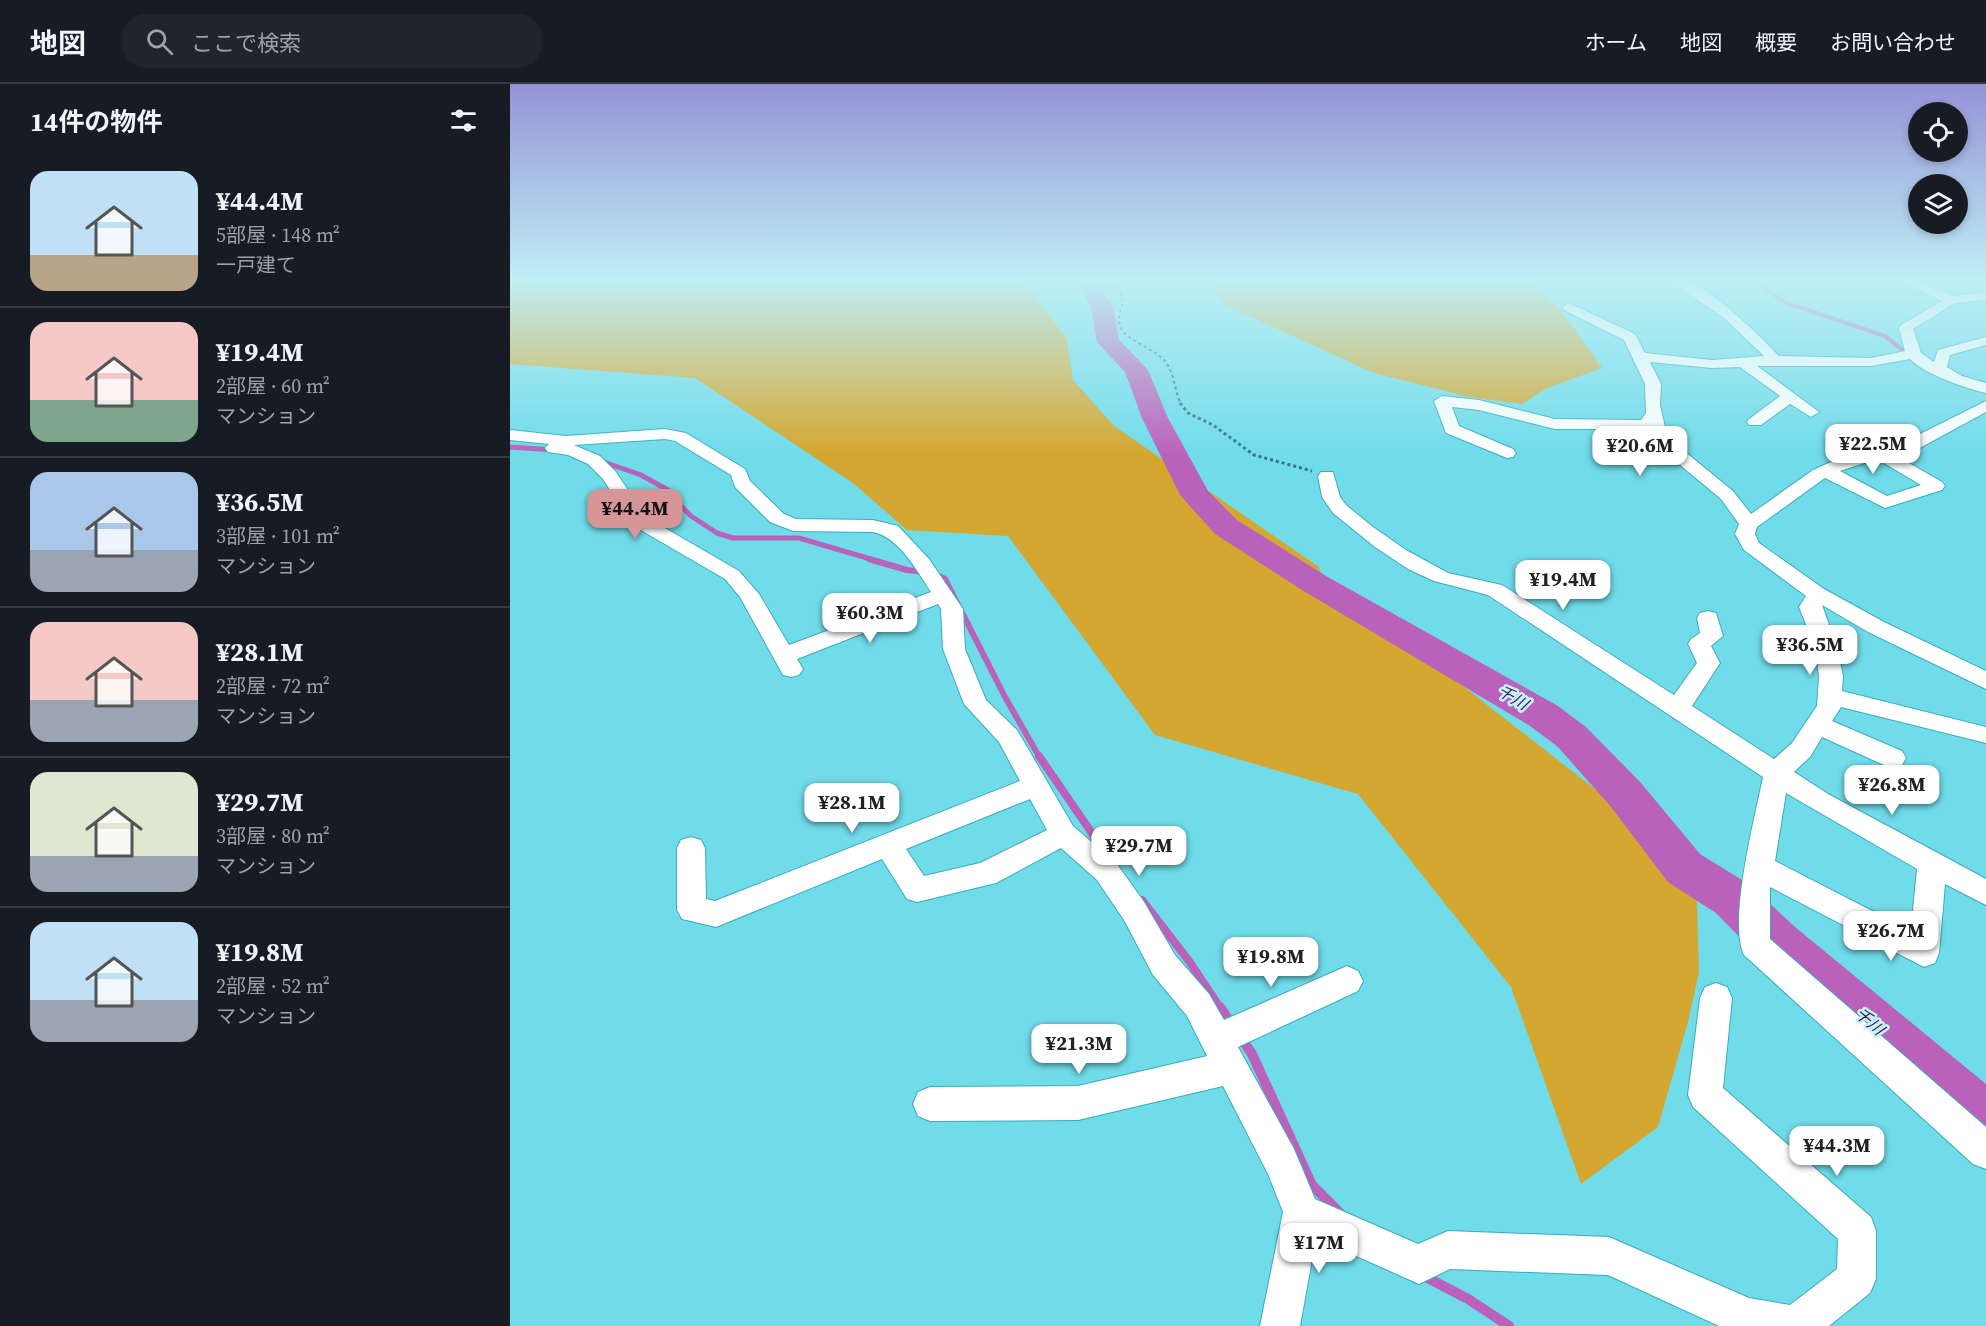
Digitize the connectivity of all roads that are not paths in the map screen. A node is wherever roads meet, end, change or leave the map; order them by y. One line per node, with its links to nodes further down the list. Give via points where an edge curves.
1 (1631, 338): 6 (street)
2 (1756, 338): 7 (street)
3 (1908, 338): 5 (street)
4 (1986, 341): 9 (street, via 1943,353)
5 (1911, 354): 7 (street, via 1871,362); 9 (street)
6 (1641, 357): 8 (street, via 1712,364); 14 (street, via 1653,384)
7 (1775, 360): 8 (street)
8 (1743, 362): 11 (street)
9 (1939, 369): 10 (street)
10 (1986, 388)
11 (1790, 396): 13 (street); 15 (street)
12 (1986, 406): 19 (street, via 1910,446)
13 (1811, 412)
14 (1654, 413): 18 (street, via 1646,425 1555,424 1479,405 1442,401 1452,429); 20 (street, via 1666,445)
15 (1755, 422)
16 (514, 436): 25 (street, via 566,441 665,434 680,437 740,473 741,483 777,518 793,525 873,526 891,530 922,563); 25 (street, via 514,443 572,450 594,460 610,476 639,521 732,574 749,594 787,662)
17 (1614, 447): 20 (street, via 1630,459)
18 (1507, 453)
19 (1882, 455): 21 (street, via 1846,462); 21 (street, via 1936,486 1885,502)
20 (1686, 460): 23 (street, via 1727,495)
21 (1826, 471): 23 (street)
22 (1327, 476): 29 (street, via 1331,497 1341,510 1385,545 1439,577 1495,590)
23 (1749, 524): 24 (street, via 1745,534 1751,546)
24 (1817, 594): 27 (street); 28 (street, via 1810,607 1826,647 1831,676)
25 (943, 595): 34 (street, via 952,609 954,649 976,704 1008,736)
26 (1708, 618): 29 (street, via 1712,636 1699,644 1709,663)
27 (1986, 681)
28 (1829, 696): 30 (street, via 1829,707); 31 (street)
29 (1677, 710): 33 (street)
30 (1817, 725): 32 (street); 33 (street, via 1801,750)
31 (1983, 735)
32 (1893, 758)
33 (1777, 772): 38 (street, via 1819,801); 39 (street)
34 (1036, 785): 35 (street); 36 (street)
35 (1063, 834): 36 (street, via 986,874 917,890); 43 (street, via 1107,872 1164,965 1198,1005)
36 (888, 845): 37 (street, via 716,914 692,910)
37 (691, 848)
38 (1932, 864): 39 (street, via 1924,953); 40 (street)
39 (1759, 867): 45 (street, via 1755,945)
40 (1986, 893)
41 (1347, 981): 43 (street)
42 (1716, 998): 48 (street, via 1705,1095 1857,1231 1856,1279)
43 (1224, 1053): 44 (street, via 1078,1103); 46 (street, via 1281,1162)
44 (930, 1104)
45 (1986, 1151)
46 (1302, 1212): 47 (street); 48 (street, via 1419,1264 1448,1250 1609,1256 1748,1318)
47 (1280, 1326)
48 (1794, 1326)

